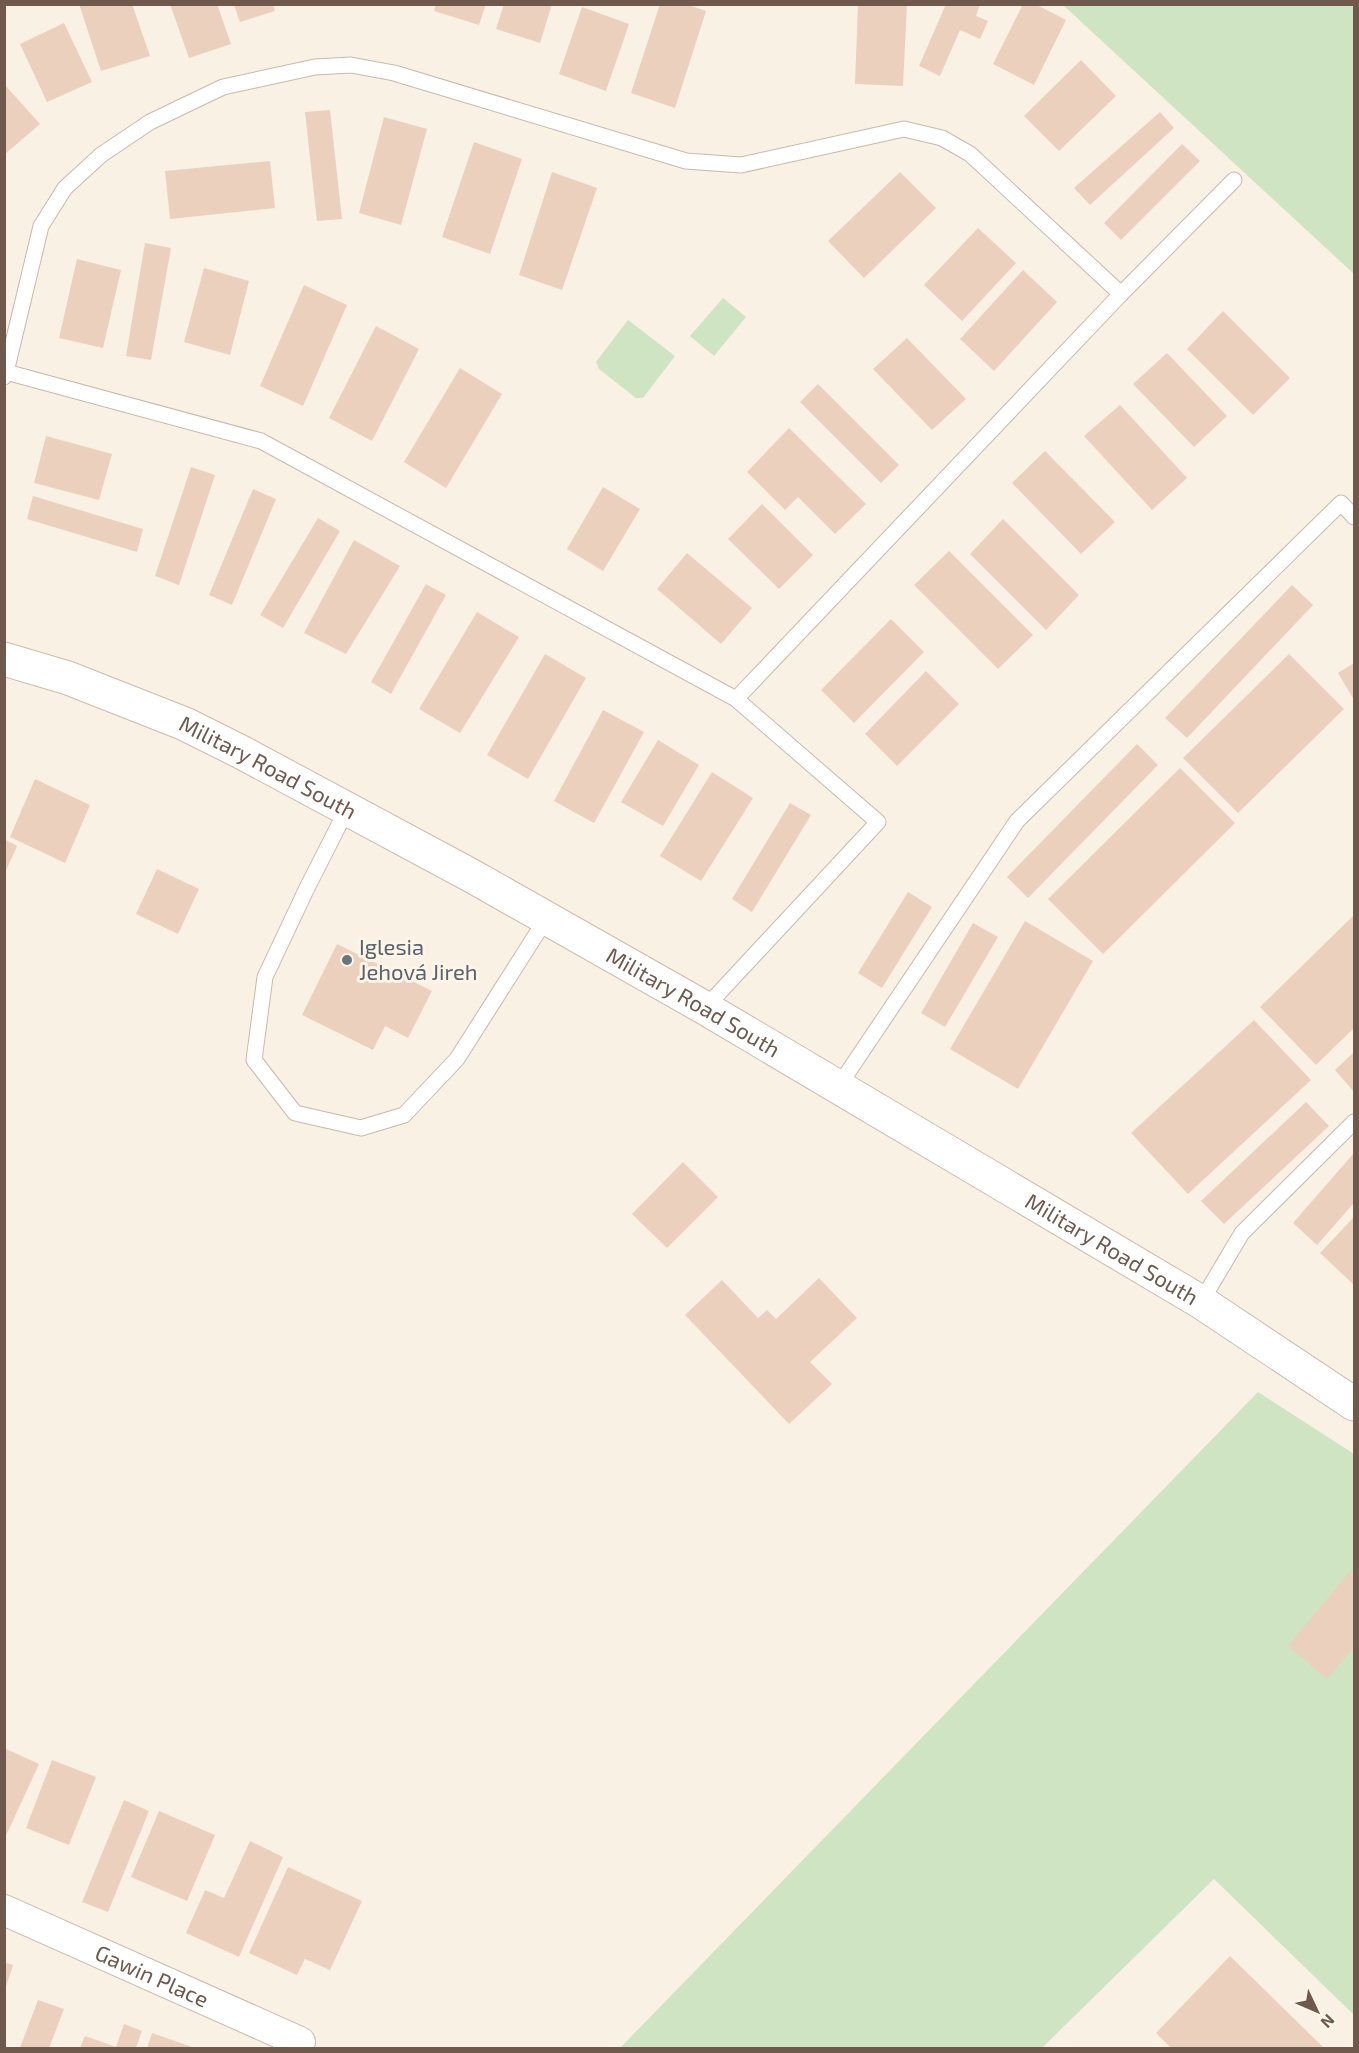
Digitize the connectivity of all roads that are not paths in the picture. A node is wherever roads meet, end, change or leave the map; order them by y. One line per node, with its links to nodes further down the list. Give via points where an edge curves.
1 (1234, 180): 2 (lane)
2 (1121, 294): 3 (lane, via 970,154 942,138 904,129 741,165 686,161 394,73 351,64 315,67 223,87 150,122 101,155 64,188 41,226); 6 (lane)
3 (5, 374): 6 (lane, via 261,441)
4 (1354, 517): 10 (lane, via 1341,503 1017,822)
5 (4, 659): 7 (main road, Military Road South, via 68,678 185,724)
6 (736, 699): 9 (lane, via 878,822)
7 (347, 809): 8 (main road, Military Road South); 8 (lane, via 265,977 254,1060 295,1113 361,1128 404,1114 457,1059)
8 (546, 919): 9 (main road, Military Road South)
9 (705, 1008): 10 (main road, Military Road South)
10 (838, 1087): 12 (main road, Military Road South)
11 (1354, 1122): 12 (lane, via 1242,1233)
12 (1201, 1302): 13 (main road, Military Road South)
13 (1354, 1404)
14 (4, 1910): 15 (street, Gawin Place)
15 (300, 2042)

